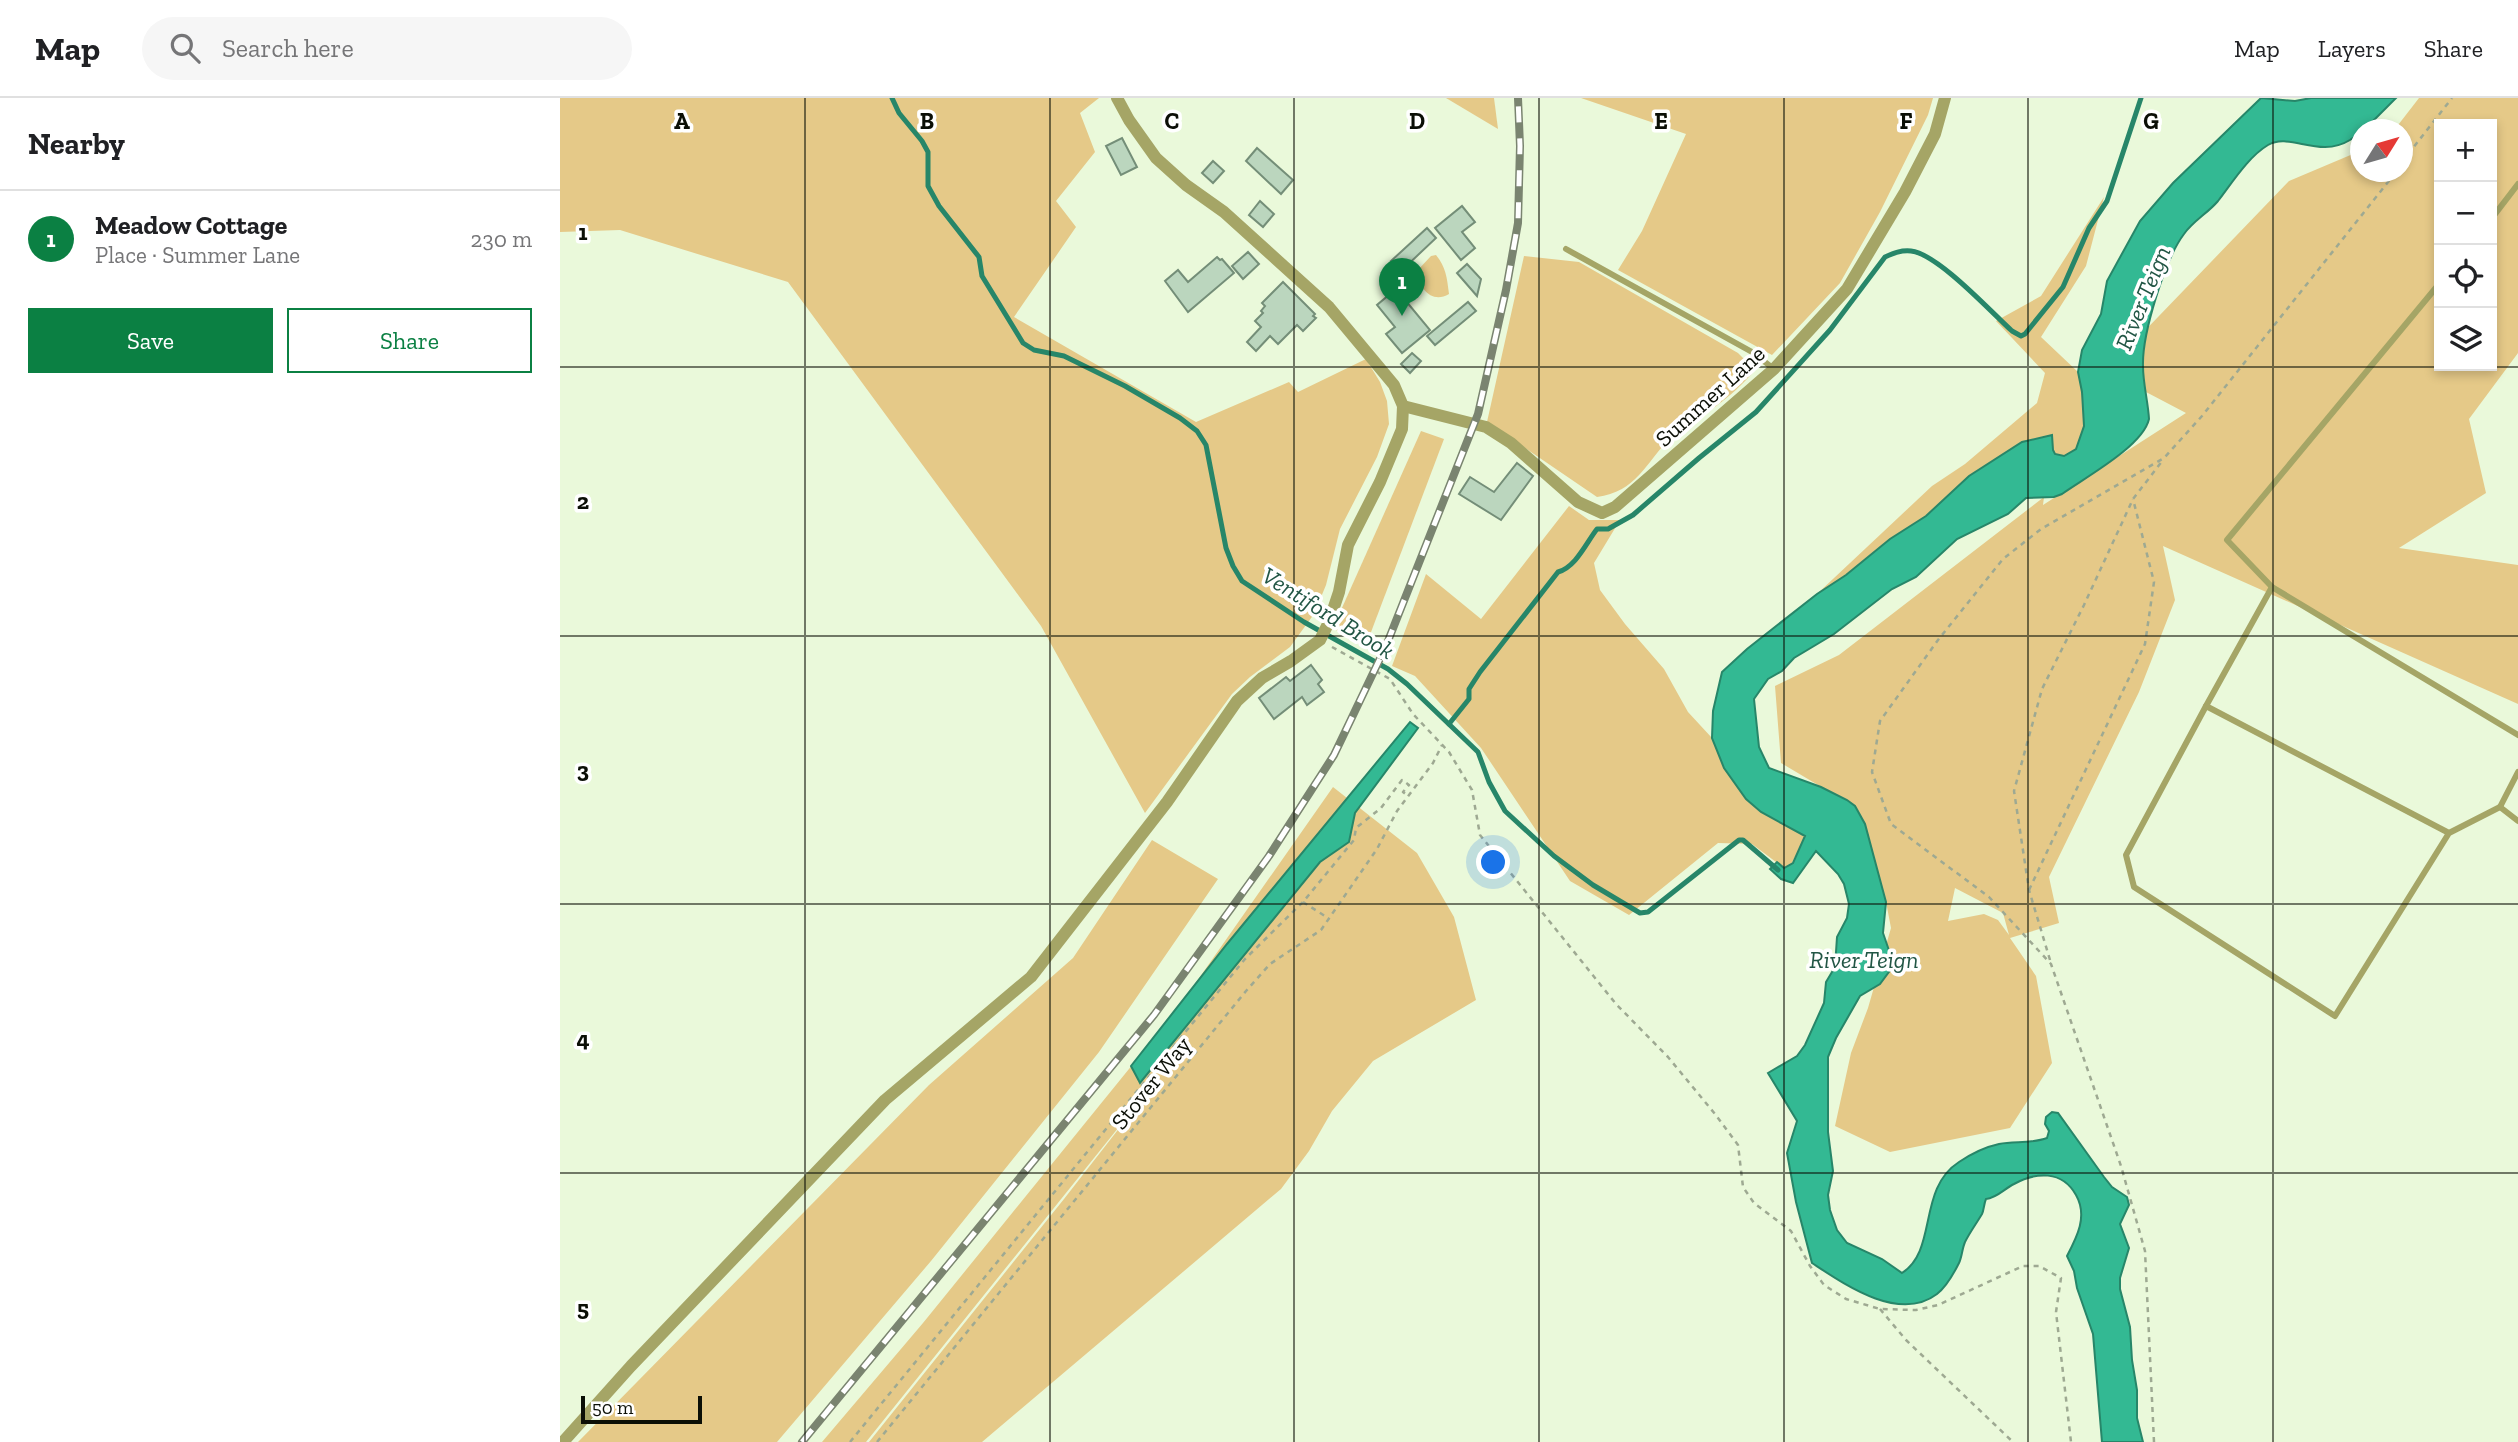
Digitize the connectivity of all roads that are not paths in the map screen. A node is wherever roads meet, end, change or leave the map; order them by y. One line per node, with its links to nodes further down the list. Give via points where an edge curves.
1 (1117, 98): 8 (street, via 1156,158 1329,307 1383,369)
2 (1945, 98): 7 (street, Summer Lane, via 1935,134 1847,289)
3 (2518, 184): 4 (lane)
4 (2497, 211)
5 (1566, 248): 7 (lane, via 1752,352)
6 (2434, 290): 9 (lane, via 2227,540)
7 (1774, 369): 8 (street, Summer Lane, via 1615,507 1602,513 1578,502 1486,427)
8 (1403, 406): 16 (street, via 1402,429 1348,545 1339,592 1321,638 1237,701 1167,802 1031,977 885,1100)
9 (2272, 587): 10 (lane); 11 (lane)
10 (2206, 706): 15 (lane); 15 (lane, via 2126,855 2134,887 2334,1016)
11 (2518, 735)
12 (2518, 772): 13 (lane)
13 (2500, 807): 14 (lane); 15 (lane)
14 (2518, 821)
15 (2449, 833)
16 (563, 1442)

